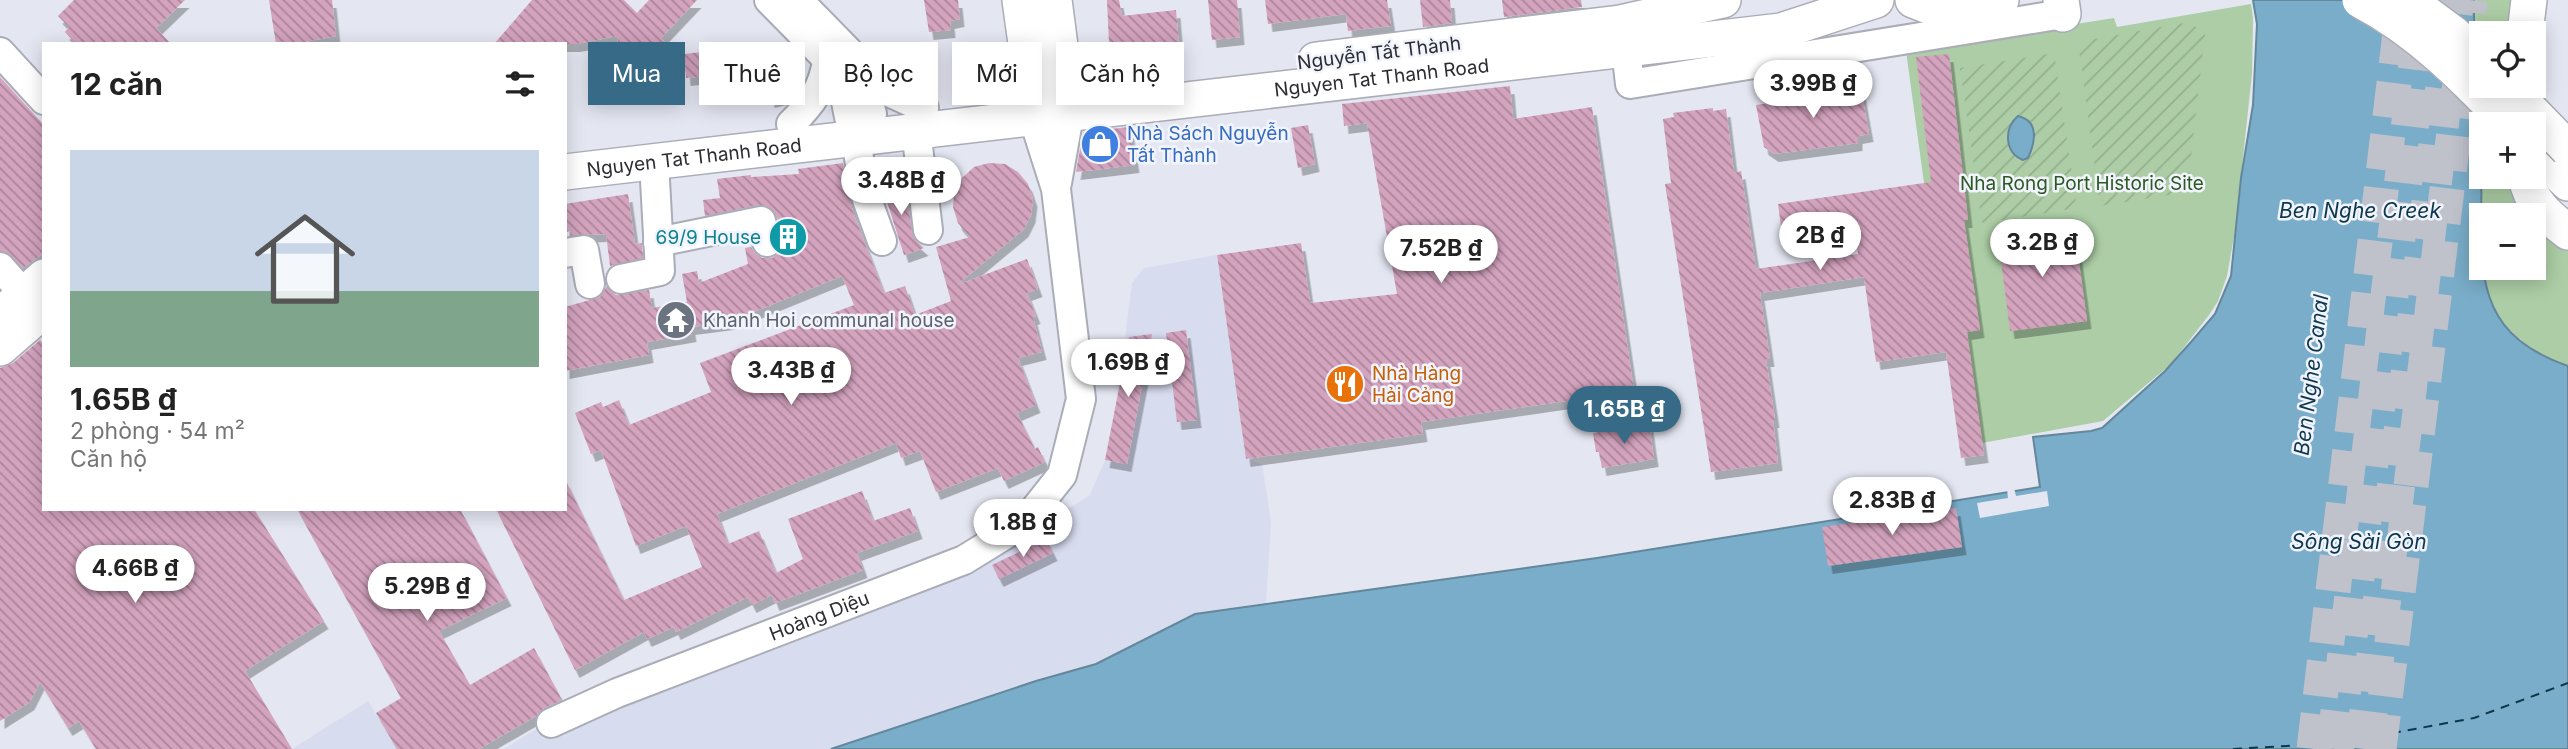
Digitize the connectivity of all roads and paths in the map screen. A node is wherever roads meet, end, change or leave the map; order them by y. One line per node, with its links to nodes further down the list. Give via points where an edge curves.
1 (769, 0): 17 (street)
2 (798, 0): 15 (street)
3 (1020, 0): 23 (main road)
4 (1054, 0): 23 (main road)
5 (1723, 0): 14 (main road)
6 (1876, 0): 19 (main road, Nguyen Tat Thanh Road, via 1781,31)
7 (1913, 0): 8 (main road, via 1936,9)
8 (2001, 0)
9 (2360, 0): 27 (main road, bridge, via 2415,34)
10 (2408, 0): 16 (main road, bridge)
11 (2529, 0): 13 (main road)
12 (2062, 7): 19 (street, via 1952,30)
13 (2526, 21)
14 (1620, 24): 19 (main road, Nguyen Tat Thanh Road); 23 (main road, Nguyen Tat Thanh Road)
15 (839, 42)
16 (2469, 48)
17 (819, 49)
18 (0, 52): 21 (street)
19 (1734, 52)
20 (819, 89): 30 (street)
21 (42, 98)
22 (2519, 98): 32 (main road, bridge)
23 (1050, 104): 28 (main road, Nguyen Tat Thanh Road); 49 (street, via 1081,399 1062,475 1024,523 964,560 629,688)
24 (852, 105): 29 (street)
25 (859, 105): 29 (street)
26 (904, 105): 28 (street)
27 (2498, 112)
28 (920, 119): 29 (main road, Nguyen Tat Thanh Road); 38 (street)
29 (859, 123): 30 (main road, Nguyen Tat Thanh Road); 33 (main road, Nguyen Tat Thanh Road); 40 (street, via 864,191)
30 (791, 124): 31 (main road, Nguyen Tat Thanh Road)
31 (567, 148)
32 (2568, 149)
33 (654, 162): 35 (main road, Nguyen Tat Thanh Road); 41 (street)
34 (2546, 162): 36 (main road)
35 (567, 172)
36 (2568, 183)
37 (2529, 189): 39 (main road, via 2547,216)
38 (928, 230)
39 (2568, 232)
40 (883, 241)
41 (658, 242): 42 (street, via 761,221); 45 (street, via 660,271)
42 (767, 242)
43 (567, 253): 46 (street, via 584,250)
44 (0, 267): 47 (street)
45 (621, 279)
46 (590, 284)
47 (28, 299): 48 (main road)
48 (0, 348)
49 (551, 723)

